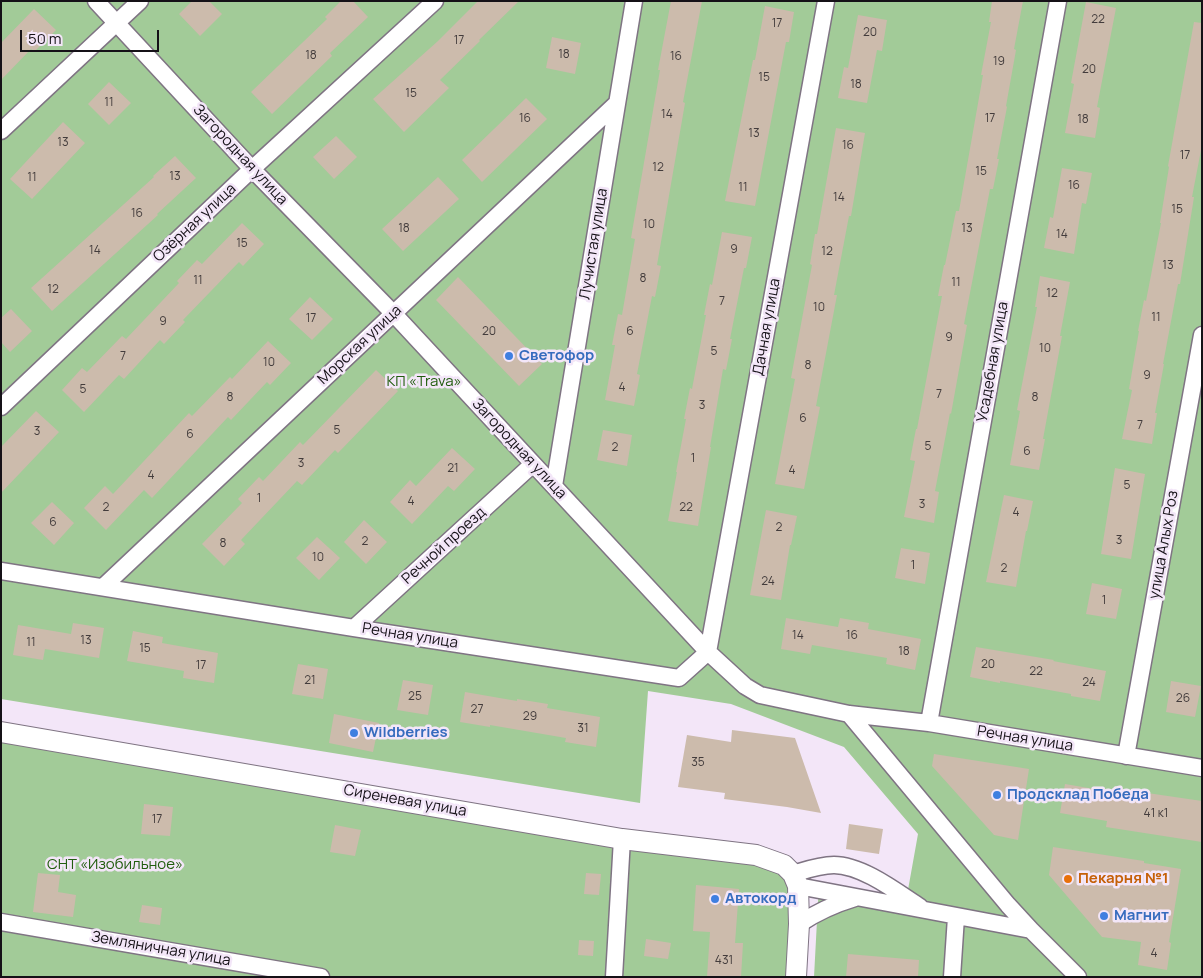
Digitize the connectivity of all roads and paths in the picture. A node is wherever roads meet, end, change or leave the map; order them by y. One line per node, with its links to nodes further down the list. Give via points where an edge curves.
1 (96, 1): 7 (street, Загородная улица)
2 (140, 1): 7 (street)
3 (435, 1): 10 (street, Озёрная улица)
4 (634, 1): 8 (street, Лучистая улица)
5 (826, 1): 19 (street, Дачная улица)
6 (1058, 1): 21 (street, Усадебная улица)
7 (117, 23): 9 (street); 10 (street, Загородная улица)
8 (617, 103): 11 (street, Морская улица); 15 (street, Лучистая улица)
9 (1, 131)
10 (252, 169): 11 (street, Загородная улица); 13 (street, Озёрная улица)
11 (393, 313): 14 (street, Загородная улица); 17 (street, Морская улица)
12 (1202, 335): 23 (street, улица Алых Роз)
13 (1, 407)
14 (533, 464): 15 (street, Загородная улица); 18 (street, Речной проезд)
15 (554, 486): 19 (street, Загородная улица)
16 (1, 570): 17 (street, Речная улица)
17 (103, 586): 18 (street, Речная улица)
18 (354, 628): 19 (street, Речная улица, via 679,678)
19 (708, 652): 20 (street, Загородная улица, via 760,695)
20 (848, 714): 21 (street, Речная улица); 32 (street)
21 (929, 723): 23 (street, Речная улица)
22 (1, 732): 25 (street, Сиреневая улица)
23 (1126, 756): 24 (street, Речная улица)
24 (1202, 768)
25 (622, 838): 26 (street, Сиреневая улица, via 756,855 784,865); 34 (street)
26 (795, 880): 27 (street); 28 (street, via 812,868 835,865 857,870); 31 (street)
27 (857, 897): 28 (street); 31 (street, via 831,906)
28 (926, 911): 29 (street)
29 (956, 917): 32 (street); 36 (street)
30 (1, 922): 33 (street, Земляничная улица)
31 (799, 924): 35 (street)
32 (1031, 930): 37 (street)
33 (321, 977)
34 (614, 977)
35 (796, 977)
36 (952, 977)
37 (1078, 977)

